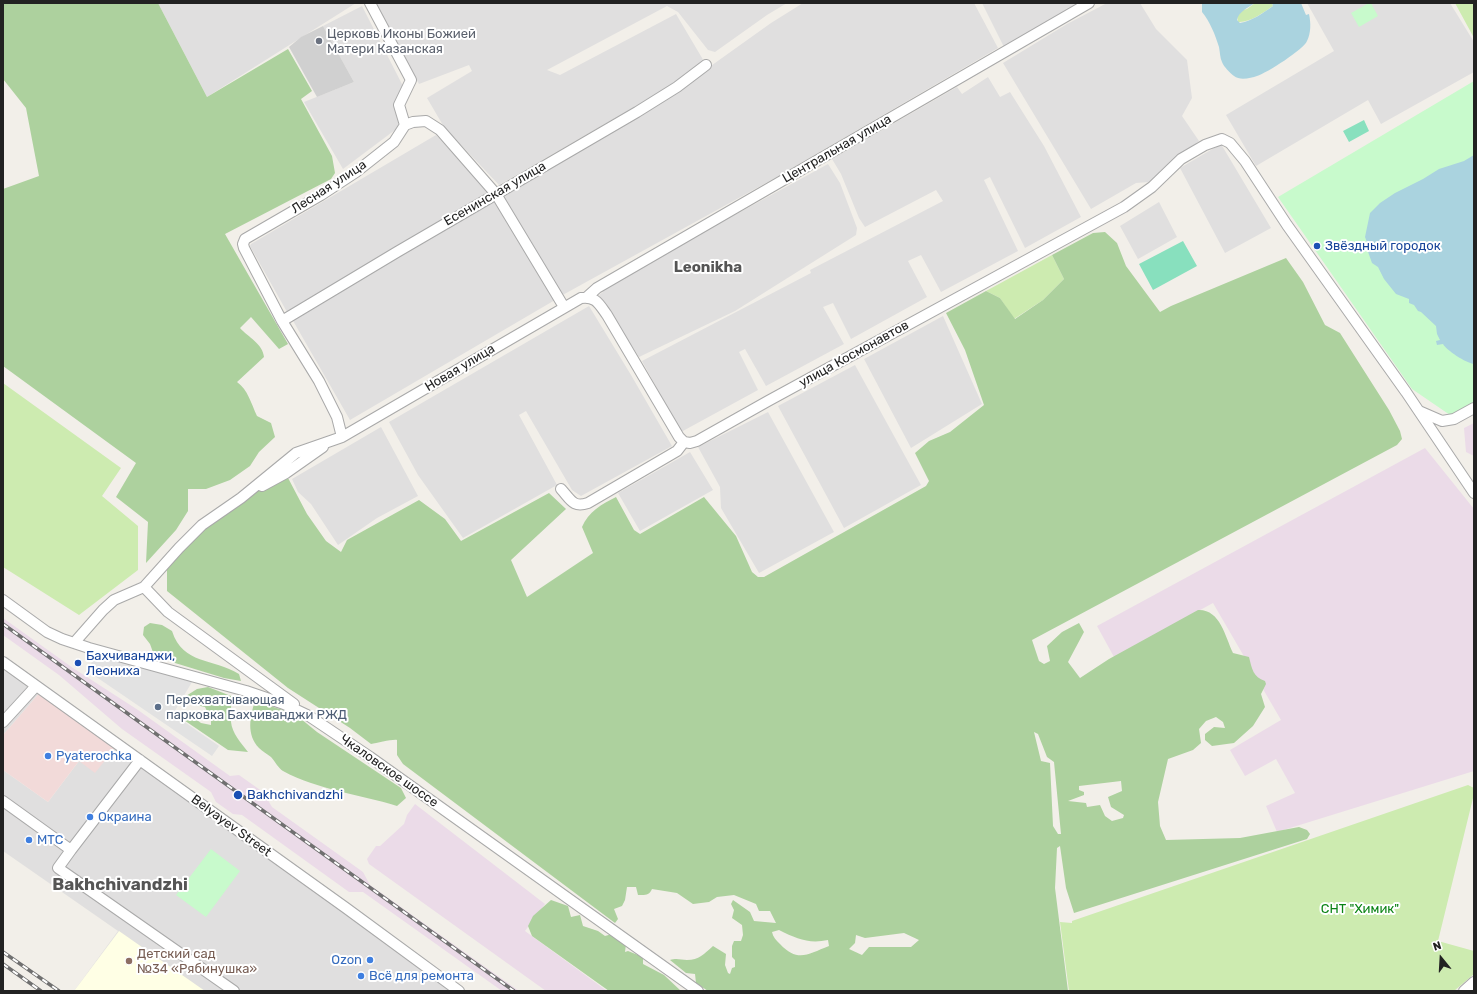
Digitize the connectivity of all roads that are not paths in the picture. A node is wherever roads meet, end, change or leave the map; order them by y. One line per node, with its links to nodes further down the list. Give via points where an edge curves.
1 (370, 3): 4 (street, via 410,80 399,105)
2 (1089, 3): 6 (street, Центральная улица, via 593,290)
3 (706, 65): 5 (street, Есенинская улица, via 637,112)
4 (405, 125): 5 (street, via 426,121 440,130); 8 (street, Лесная улица, via 394,142 356,172 245,239 244,248)
5 (496, 194): 7 (street); 8 (street, Есенинская улица)
6 (587, 297): 7 (street, Новая улица); 12 (street, via 598,302 607,315)
7 (564, 307): 11 (street, Новая улица)
8 (282, 321): 11 (street, via 337,417)
9 (1474, 408): 10 (street, via 1454,419 1442,421)
10 (1419, 411): 12 (street, улица Космонавтов, via 1245,161 1230,143 1222,139 1205,145 1182,159 1152,187 1124,207 697,441); 14 (street, улица Космонавтов)
11 (337, 438): 15 (street, Новая улица, via 296,453 241,498 202,525)
12 (684, 442): 13 (street, улица Космонавтов, via 677,451 588,503 574,504)
13 (561, 489)
14 (1474, 493)
15 (144, 587): 17 (street, via 114,600); 19 (street, via 168,612)
16 (3, 600): 17 (street, Чкаловское шоссе, via 47,632)
17 (74, 643): 21 (street, Чкаловское шоссе)
18 (3, 662): 20 (street, Belyayev Street)
19 (254, 674): 21 (street); 22 (street)
20 (36, 686): 23 (street); 24 (street, Belyayev Street)
21 (246, 691): 22 (street, Чкаловское шоссе)
22 (309, 716): 30 (street, Чкаловское шоссе, via 376,760)
23 (3, 722)
24 (140, 760): 26 (street); 29 (street, Belyayev Street)
25 (3, 802): 26 (street)
26 (71, 850): 28 (street, via 58,868)
27 (1474, 982): 31 (street)
28 (234, 991)
29 (459, 991)
30 (698, 991)
31 (1464, 991)

